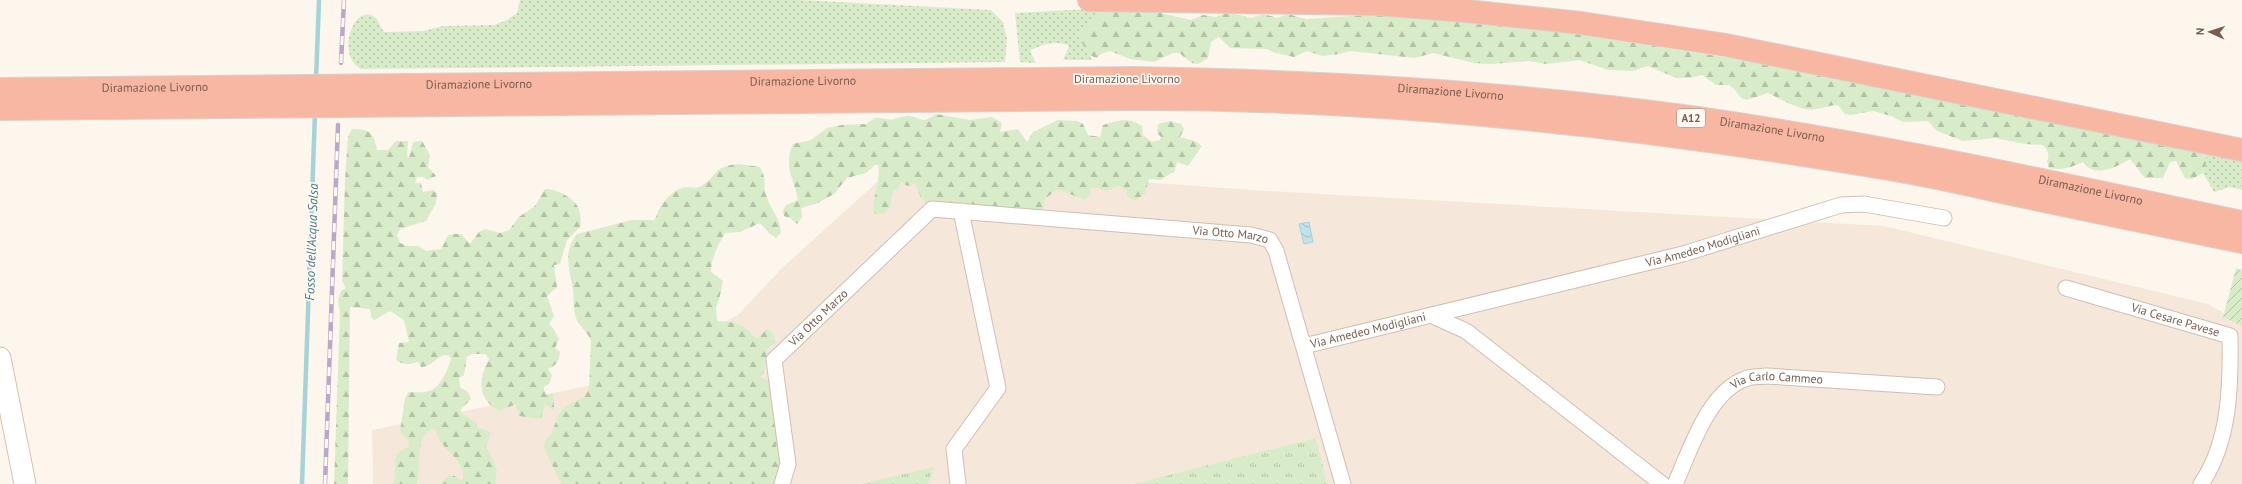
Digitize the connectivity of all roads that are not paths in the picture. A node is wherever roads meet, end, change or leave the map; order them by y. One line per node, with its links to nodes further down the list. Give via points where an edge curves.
1 (1089, 0): 2 (highway)
2 (1135, 0): 8 (highway, via 1377,4 1581,23 1726,45)
3 (1467, 0): 7 (highway, via 1591,14 1732,35)
4 (0, 89): 5 (highway, Diramazione Livorno, bridge)
5 (1132, 89): 6 (highway, Diramazione Livorno, bridge); 11 (highway, Diramazione Livorno / A12, via 1340,85 1458,92 1681,116 1895,150); 12 (highway, Diramazione Livorno / A12, via 1261,101 1572,123 1673,135 1891,169)
6 (0, 109)
7 (2242, 138)
8 (2242, 150)
9 (961, 211): 17 (street, Via Otto Marzo, via 1263,236 1270,240 1276,251); 21 (street, Via Otto Marzo, via 932,209 774,360 788,464); 22 (street, via 998,388 954,449)
10 (1944, 218): 14 (street, Via Amedeo Modigliani, via 1864,204 1841,205 1683,254)
11 (2242, 222)
12 (2242, 242)
13 (2066, 288): 26 (street, Via Cesare Pavese, via 2230,336 2231,370 2224,429 2218,449)
14 (1462, 308): 15 (street, Via Amedeo Modigliani); 16 (street)
15 (1433, 316): 16 (street, Via Amedeo Modigliani); 17 (street, Via Amedeo Modigliani)
16 (1466, 331): 24 (street, Via Amedeo Modigliani)
17 (1304, 346): 23 (street, Via Otto Marzo)
18 (0, 358): 20 (main road)
19 (1937, 387): 25 (street, Via Carlo Cammeo, via 1766,376 1745,378 1729,388 1716,401)
20 (25, 484)
21 (782, 484)
22 (958, 484)
23 (1343, 484)
24 (1662, 484)
25 (1675, 484)
26 (2201, 484)

